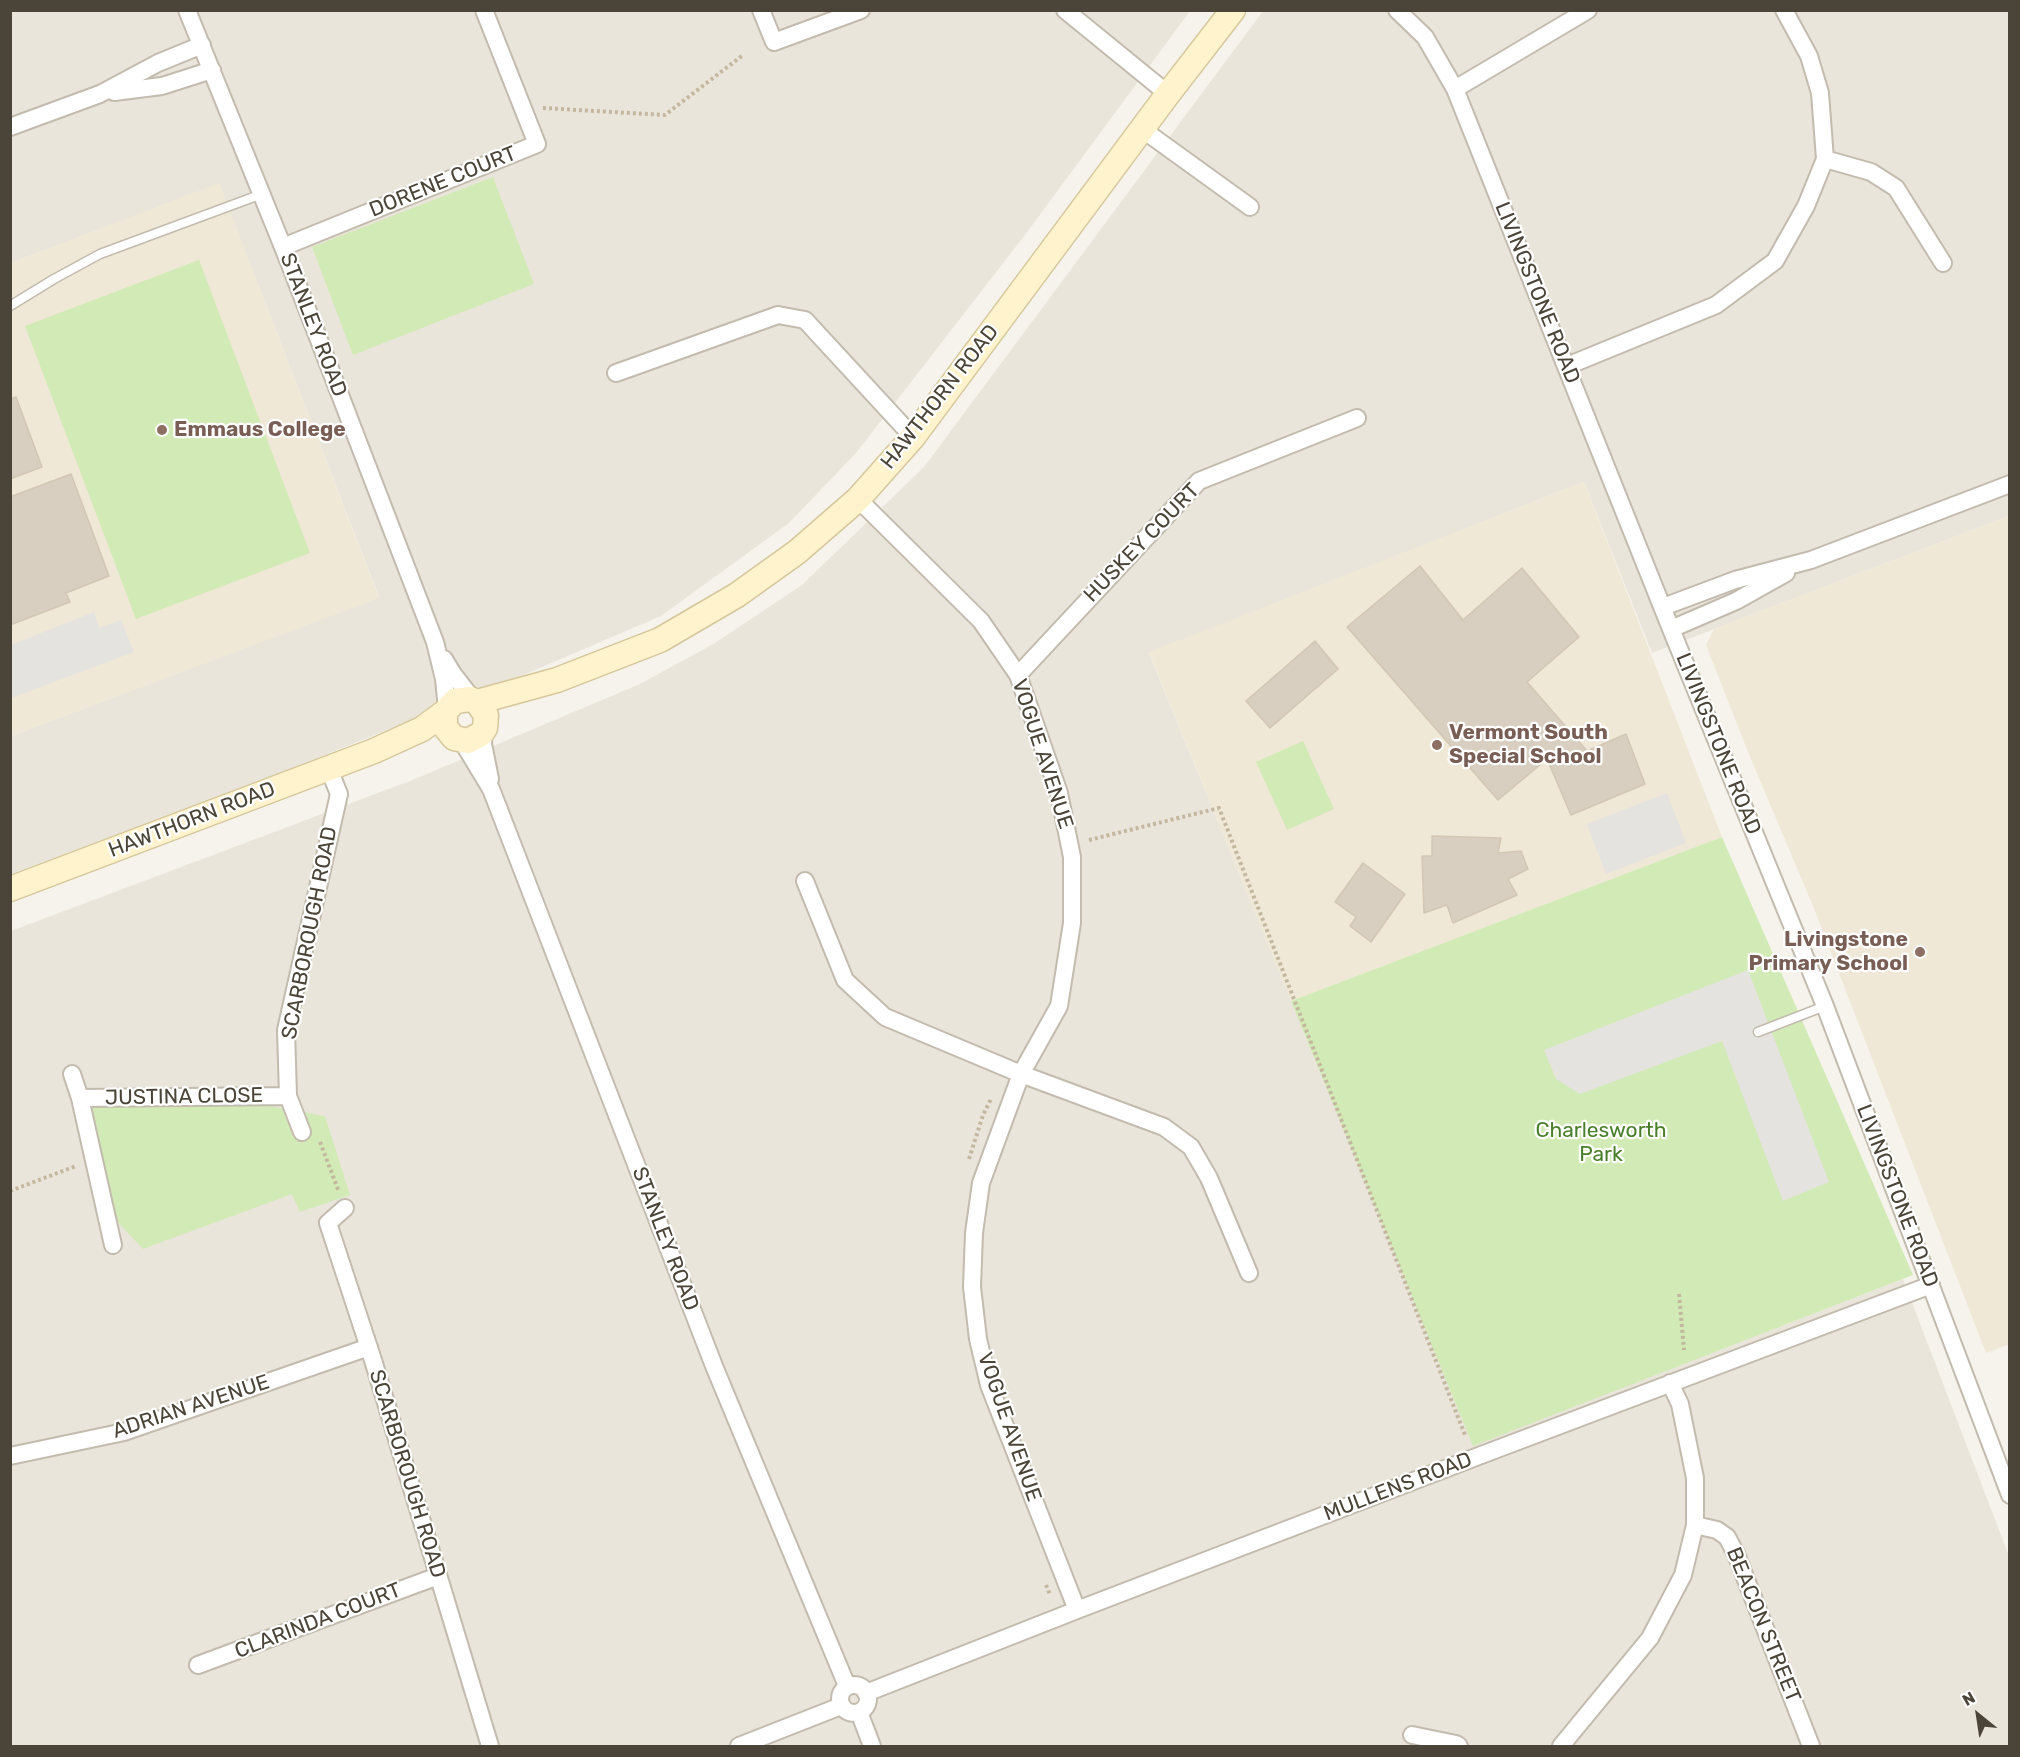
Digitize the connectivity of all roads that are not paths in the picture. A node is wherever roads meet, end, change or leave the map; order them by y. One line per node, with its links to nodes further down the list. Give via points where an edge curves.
1 (187, 10): 10 (street, STANLEY ROAD)
2 (484, 10): 20 (street, DORENE COURT, via 537,144)
3 (761, 10): 4 (street, via 774,42)
4 (861, 10)
5 (1065, 10): 14 (street)
6 (1233, 10): 14 (main road, HAWTHORN ROAD)
7 (1396, 10): 12 (street, LIVINGSTONE ROAD, via 1425,37)
8 (1588, 10): 12 (street)
9 (1784, 10): 17 (street, via 1809,56 1820,93)
10 (202, 45): 11 (street, STANLEY ROAD); 13 (street)
11 (212, 70): 13 (street, via 162,86); 18 (street, STANLEY ROAD)
12 (1455, 89): 23 (street, LIVINGSTONE ROAD)
13 (100, 94): 15 (street)
14 (1168, 94): 16 (main road, HAWTHORN ROAD)
15 (10, 126)
16 (1142, 129): 19 (street); 26 (main road, HAWTHORN ROAD)
17 (1825, 159): 21 (street, via 1871,172 1896,188); 23 (street, via 1806,206 1774,261 1716,305)
18 (262, 194): 20 (street, STANLEY ROAD); 22 (lane, via 100,254)
19 (1250, 207)
20 (283, 247): 32 (street, STANLEY ROAD)
21 (1943, 263)
22 (10, 306)
23 (1566, 366): 30 (street, LIVINGSTONE ROAD)
24 (616, 373): 26 (street, via 778,315 805,320)
25 (1357, 418): 33 (street, HUSKEY COURT, via 1198,481)
26 (913, 437): 28 (main road, HAWTHORN ROAD)
27 (2010, 484): 29 (street)
28 (858, 499): 33 (street, VOGUE AVENUE, via 981,621); 34 (main road, HAWTHORN ROAD, via 737,595 660,640)
29 (1811, 560): 30 (street, via 1735,580); 31 (street, via 1736,601)
30 (1663, 607): 31 (street, LIVINGSTONE ROAD)
31 (1671, 629): 44 (street, LIVINGSTONE ROAD)
32 (435, 642): 35 (street, STANLEY ROAD, via 453,674); 36 (street, STANLEY ROAD, via 444,679)
33 (1018, 675): 47 (street, VOGUE AVENUE, via 1059,793 1072,857 1072,923 1059,1006)
34 (557, 680): 35 (main road, HAWTHORN ROAD); 37 (main road, HAWTHORN ROAD, via 501,711)
35 (476, 702): 36 (main road, via 455,701); 37 (main road, via 486,714)
36 (446, 711): 38 (main road, via 448,733); 39 (main road, HAWTHORN ROAD, via 422,729)
37 (484, 729): 38 (main road, via 475,739); 41 (street, STANLEY ROAD)
38 (461, 741): 39 (main road, HAWTHORN ROAD, via 427,741); 41 (street, STANLEY ROAD)
39 (374, 751): 40 (main road, HAWTHORN ROAD)
40 (329, 769): 43 (main road, HAWTHORN ROAD); 48 (street, SCARBOROUGH ROAD, via 339,794 286,1030)
41 (491, 789): 63 (street, STANLEY ROAD, via 714,1366)
42 (805, 881): 47 (street, via 845,980 885,1017)
43 (10, 890)
44 (1825, 1006): 45 (lane); 54 (street, LIVINGSTONE ROAD)
45 (1758, 1032)
46 (72, 1074): 49 (street, JUSTINA CLOSE)
47 (1021, 1074): 53 (street, via 1164,1127 1191,1147 1209,1178); 61 (street, VOGUE AVENUE, via 981,1183 972,1287 989,1385)
48 (288, 1096): 49 (street, JUSTINA CLOSE); 50 (street, SCARBOROUGH ROAD)
49 (80, 1098): 52 (street, JUSTINA CLOSE)
50 (302, 1132)
51 (343, 1203): 55 (street, SCARBOROUGH ROAD, via 328,1223)
52 (113, 1245)
53 (1249, 1273)
54 (1931, 1285): 56 (street, MULLENS ROAD); 58 (street, LIVINGSTONE ROAD)
55 (369, 1347): 57 (street, ADRIAN AVENUE, via 124,1432); 60 (street, SCARBOROUGH ROAD)
56 (1670, 1383): 59 (street, via 1680,1404 1695,1478); 61 (street, MULLENS ROAD)
57 (10, 1456)
58 (2010, 1495)
59 (1695, 1525): 72 (street, via 1683,1575 1650,1638); 73 (street, BEACON STREET, via 1717,1530 1727,1537 1736,1554)
60 (438, 1576): 62 (street, CLARINDA COURT); 68 (street, SCARBOROUGH ROAD)
61 (1077, 1610): 64 (street, MULLENS ROAD)
62 (198, 1665)
63 (848, 1686): 64 (street, via 858,1686); 65 (street, via 840,1694)
64 (866, 1693): 66 (street, via 867,1704)
65 (841, 1706): 66 (street, via 849,1713); 69 (street)
66 (860, 1712): 70 (street)
67 (1412, 1735): 71 (street)
68 (490, 1746)
69 (739, 1746)
70 (872, 1746)
71 (1459, 1746)
72 (1561, 1746)
73 (1811, 1746)

